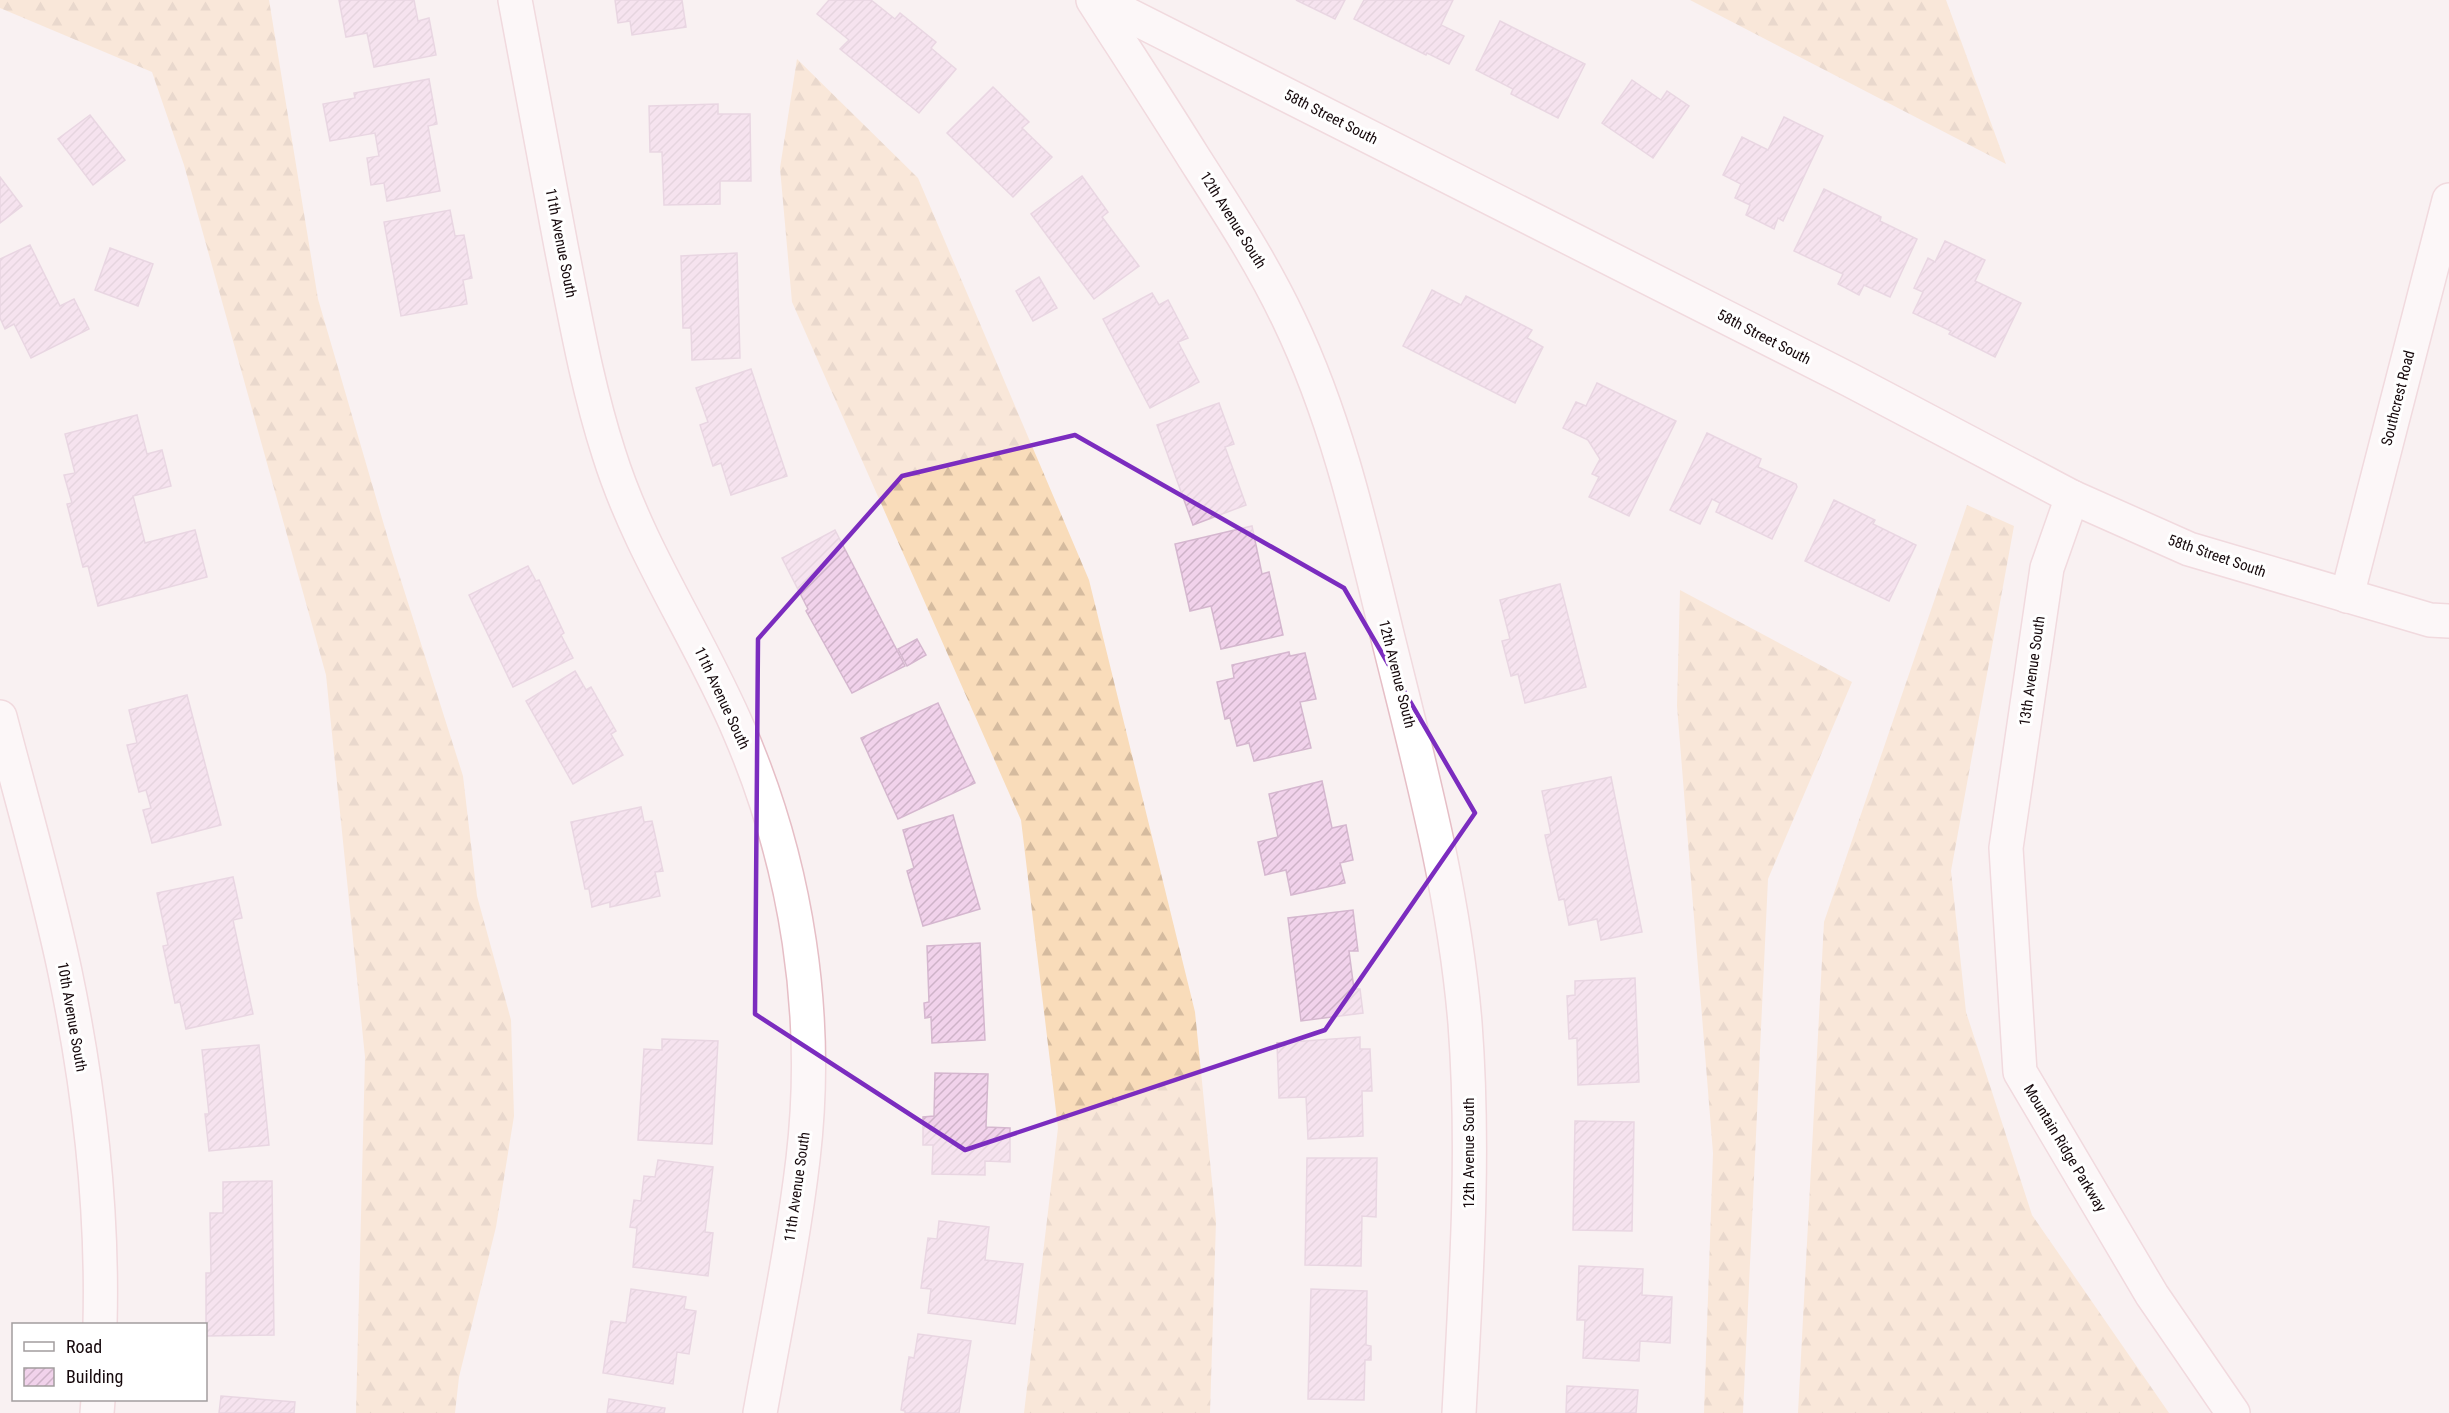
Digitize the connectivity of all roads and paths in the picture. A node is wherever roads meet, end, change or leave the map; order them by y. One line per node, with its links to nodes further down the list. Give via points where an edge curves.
1 (515, 0): 11 (street, 11th Avenue South, via 579,338 609,456 644,547 740,733 780,847 794,909 807,1033 806,1116 803,1158)
2 (1093, 0): 12 (street, 12th Avenue South, via 1265,271 1314,375 1350,482 1435,829 1459,968 1470,1116 1470,1211)
3 (1099, 0): 5 (street, 58th Street South, via 1850,380)
4 (2449, 200): 6 (street, Southcrest Road)
5 (2072, 497): 6 (street, 58th Street South, via 2189,549); 9 (street, 13th Avenue South, via 2047,568)
6 (2347, 596): 7 (street, 58th Street South, via 2430,620)
7 (2449, 621)
8 (0, 717): 10 (street, 10th Avenue South, via 79,1045 98,1219)
9 (2006, 848): 13 (street, Mountain Ridge Parkway, via 2020,1072 2152,1295)
10 (100, 1323)
11 (760, 1413)
12 (1459, 1413)
13 (2233, 1413)

